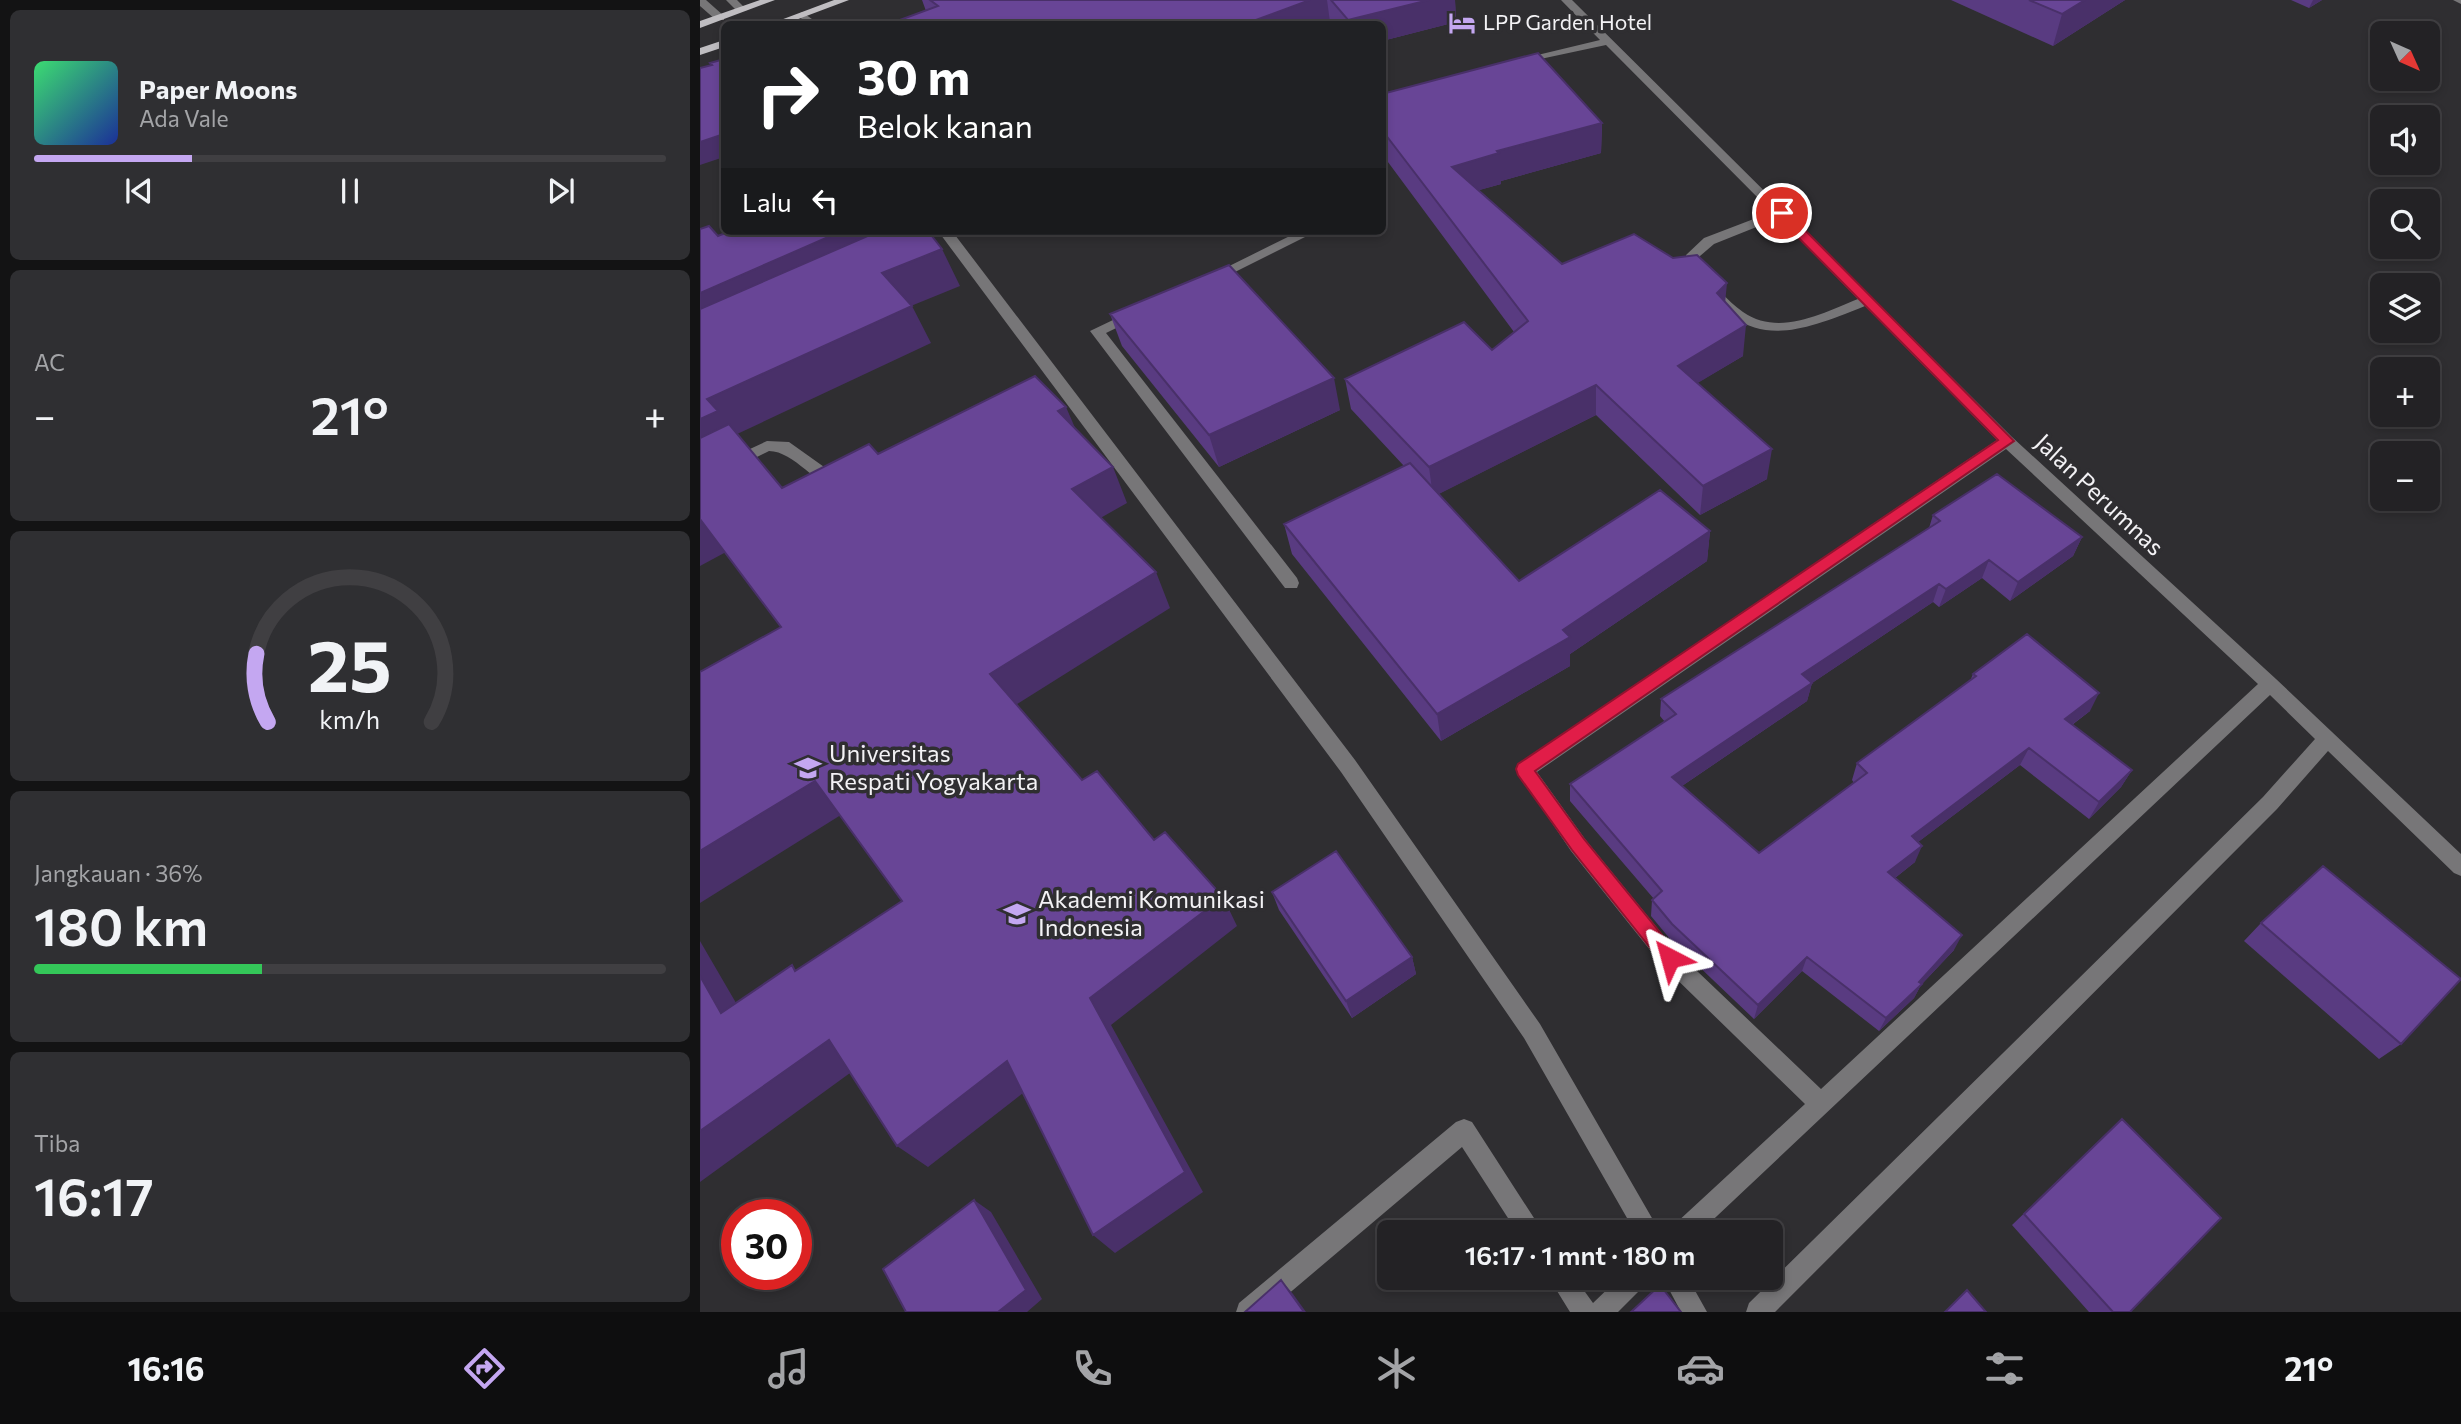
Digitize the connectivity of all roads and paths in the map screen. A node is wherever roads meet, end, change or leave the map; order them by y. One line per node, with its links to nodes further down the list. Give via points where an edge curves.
1 (700, 0): 8 (street)
2 (731, 0): 6 (street)
3 (770, 0): 6 (main road)
4 (844, 0): 7 (main road)
5 (1566, 0): 12 (street, Jalan Perumnas)
6 (742, 9): 8 (main road)
7 (802, 15): 9 (main road); 10 (street)
8 (720, 18): 11 (main road)
9 (785, 21)
10 (810, 21)
11 (700, 25)
12 (1608, 41): 15 (street); 16 (street, Jalan Perumnas)
13 (721, 44): 14 (main road)
14 (700, 52)
15 (1502, 67)
16 (1782, 213): 20 (street, Jalan Perumnas); 20 (street, via 1709,241 1693,255 1693,271 1743,318 1768,329 1795,328)
17 (1302, 235): 19 (street)
18 (944, 237): 31 (street, via 1048,381 1348,766 1525,1020)
19 (1193, 287)
20 (1867, 300): 22 (street, Jalan Perumnas)
21 (1145, 309): 25 (street, via 1097,331)
22 (2007, 441): 26 (street, Jalan Perumnas); 29 (street, via 1524,769 1578,845 1670,958)
23 (700, 478): 24 (street, via 776,445 784,446 836,484)
24 (848, 483)
25 (1291, 583)
26 (2270, 684): 27 (street, Jalan Perumnas); 29 (street)
27 (2327, 739): 28 (street, Jalan Perumnas); 40 (street, via 2270,803)
28 (2461, 867)
29 (1821, 1104): 32 (street)
30 (1523, 1220): 36 (street, via 1464,1130)
31 (1641, 1220)
32 (1697, 1220)
33 (1570, 1290): 37 (street)
34 (1624, 1290): 38 (street)
35 (1682, 1290): 39 (street)
36 (1248, 1312)
37 (1584, 1312)
38 (1601, 1312)
39 (1695, 1312)
40 (1758, 1312)

